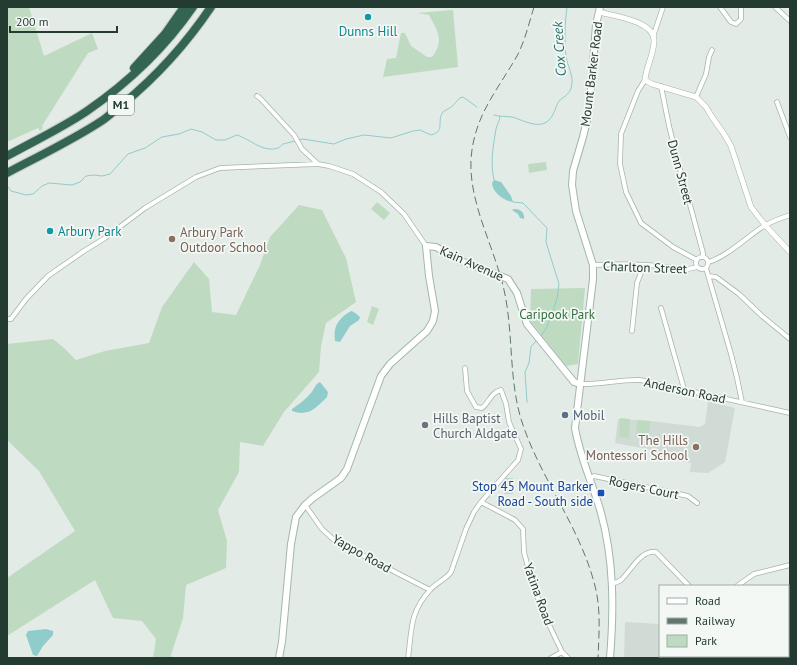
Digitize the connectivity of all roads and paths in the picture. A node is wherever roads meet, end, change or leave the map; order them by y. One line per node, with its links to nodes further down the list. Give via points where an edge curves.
1 (184, 7): 16 (highway, via 165,34)
2 (193, 7): 16 (highway, M1, via 144,66)
3 (211, 7): 12 (highway, M1)
4 (217, 7): 12 (highway)
5 (664, 7): 11 (street)
6 (720, 7): 7 (street, via 731,22 736,24 741,19)
7 (741, 7)
8 (776, 7): 10 (street)
9 (599, 10): 11 (street, via 637,22); 31 (main road, Mount Barker Road, via 587,120 573,171 572,185 576,211)
10 (790, 21)
11 (654, 34): 14 (street)
12 (180, 49): 23 (highway, M1, via 160,72 104,119)
13 (712, 50): 18 (street, via 706,74)
14 (645, 80): 15 (street); 29 (street, via 621,134 620,164 626,192 641,223 673,247)
15 (661, 86): 18 (street); 28 (street, Dunn Street)
16 (110, 93): 21 (highway, M1, via 86,111)
17 (257, 96): 22 (street)
18 (696, 97): 25 (street, via 706,107 731,146 751,207)
19 (777, 102): 20 (street)
20 (790, 137)
21 (7, 156)
22 (318, 164): 26 (street, via 353,174 381,192 404,214); 37 (street, via 220,168 196,177 145,208 48,276 11,319)
23 (7, 173)
24 (790, 215): 25 (street)
25 (765, 225): 27 (street); 30 (street, via 721,256)
26 (426, 246): 41 (main road, Kain Avenue, via 436,247 461,261 508,279 517,293 527,324 574,382); 48 (main road, via 435,311 433,321 427,331 390,364 381,376 347,469 341,478)
27 (790, 252)
28 (703, 257): 29 (street); 30 (street)
29 (697, 260): 33 (street)
30 (708, 262): 34 (street)
31 (593, 265): 32 (street, Charlton Street); 41 (main road, Mount Barker Road)
32 (644, 265): 33 (street, Charlton Street, via 687,270); 38 (street, via 637,283)
33 (697, 267): 34 (street)
34 (706, 268): 35 (street)
35 (709, 276): 39 (street, via 716,277 740,294); 43 (street)
36 (661, 308): 42 (street)
37 (7, 319)
38 (632, 331)
39 (790, 339)
40 (465, 368): 46 (street, via 468,391 476,407 482,408 496,391 501,390 509,422 521,449 518,460)
41 (580, 384): 42 (street, Anderson Road, via 594,385 627,379); 45 (main road, Mount Barker Road, via 574,428)
42 (684, 389): 43 (street, Anderson Road)
43 (742, 402): 44 (street, Anderson Road)
44 (790, 413)
45 (589, 478): 47 (street, Rogers Court, via 594,476 688,496); 50 (main road, Mount Barker Road, via 610,551)
46 (480, 502): 53 (street, via 466,529 451,572); 54 (street, Yatina Road, via 515,520 523,529 524,552 531,579)
47 (697, 502)
48 (305, 505): 53 (street, Yappo Road, via 322,529 335,541); 55 (main road, via 296,517 291,544)
49 (790, 565): 52 (street, via 754,574)
50 (612, 584): 51 (street, via 620,580 642,557 656,552); 59 (main road, Mount Barker Road)
51 (688, 585)
52 (738, 585)
53 (430, 590): 56 (street, via 415,610)
54 (562, 652): 57 (street); 58 (street, Yatina Road)
55 (279, 658)
56 (408, 658)
57 (551, 658)
58 (568, 658)
59 (610, 658)

